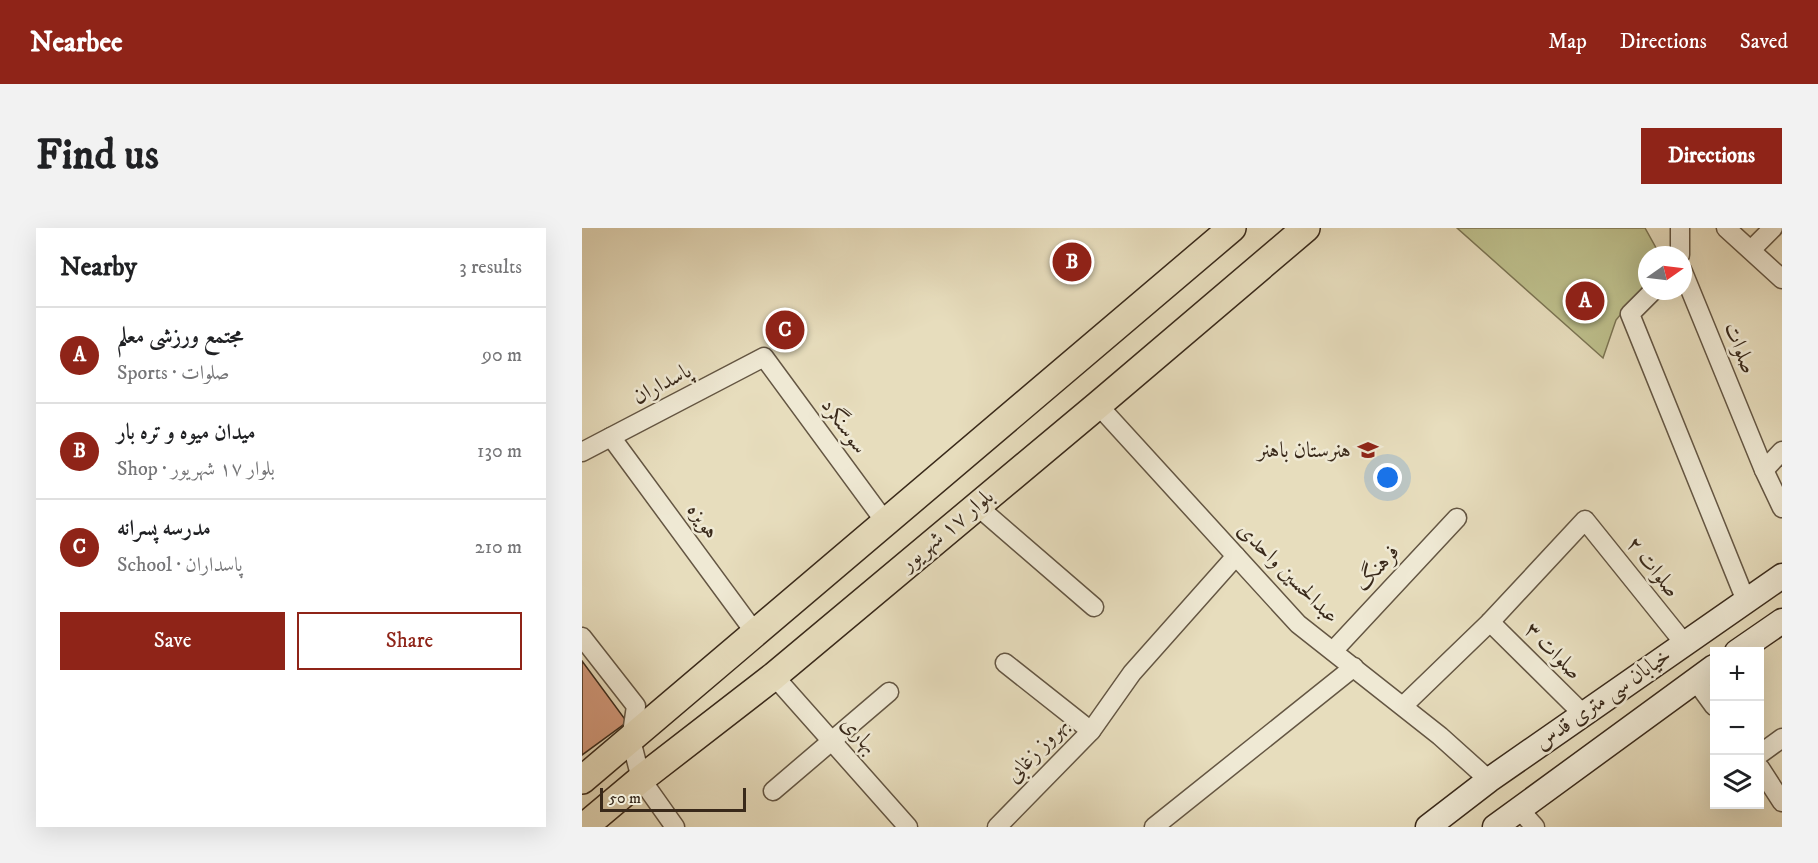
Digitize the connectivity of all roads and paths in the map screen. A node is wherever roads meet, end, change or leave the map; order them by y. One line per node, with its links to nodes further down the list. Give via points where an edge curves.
1 (1232, 228): 20 (main road, بلوار ١٧ شهریور)
2 (1306, 228): 12 (main road, بلوار ١٧ شهریور)
3 (1680, 228): 6 (street)
4 (1726, 228): 7 (street)
5 (1773, 228): 7 (street)
6 (1680, 246)
7 (1751, 250): 8 (street)
8 (1782, 279)
9 (1692, 294): 16 (street, صلوات)
10 (1644, 300): 23 (street, via 1630,314)
11 (764, 357): 13 (street, پاسداران); 20 (street, سوسنگرد)
12 (1098, 405): 17 (main road, بلوار ١٧ شهریور); 21 (street, عبدالحسین واحدی)
13 (611, 437): 15 (street, پاسداران); 27 (street, هویزه)
14 (1782, 451): 16 (street)
15 (582, 452)
16 (1764, 470): 18 (street, صلوات)
17 (976, 505): 24 (street); 35 (main road, بلوار ١٧ شهریور)
18 (1782, 508)
19 (1457, 518): 31 (street, فرهنگ)
20 (886, 523): 27 (main road, بلوار ١٧ شهریور)
21 (1236, 556): 31 (street, عبدالحسین واحدی, via 1298,624); 40 (street, via 1132,674)
22 (1782, 576): 23 (main road, خیابان سی متری قدس)
23 (1746, 601): 29 (main road, خیابان سی متری قدس)
24 (1094, 607)
25 (1782, 621): 30 (main road)
26 (1490, 622): 29 (street, صلوات ۲, via 1585,520); 38 (street); 39 (street, صلوات ۳)
27 (756, 634): 42 (main road, بلوار ١٧ شهریور)
28 (582, 637): 42 (street, via 636,706)
29 (1684, 643): 39 (main road, خیابان سی متری قدس)
30 (1743, 647)
31 (1333, 651): 33 (street, عبدالحسین واحدی)
32 (1005, 663): 40 (street, بهروز زغابی)
33 (1354, 667): 38 (street, عبدالحسین واحدی); 56 (street)
34 (1705, 673): 37 (street); 51 (main road, خیابان سی متری قدس)
35 (774, 675): 43 (street, بهاری); 46 (main road, بلوار ١٧ شهریور)
36 (890, 693): 43 (street)
37 (1713, 701)
38 (1403, 706): 48 (street, عبدالحسین واحدی)
39 (1582, 714): 48 (main road, خیابان سی متری قدس)
40 (1091, 731): 55 (street, بهروز زغابی)
41 (1782, 738): 44 (street)
42 (631, 740): 46 (street); 47 (main road, بلوار ١٧ شهریور)
43 (832, 740): 49 (street); 54 (street, بهاری)
44 (1764, 751)
45 (1764, 774): 50 (street)
46 (641, 779): 52 (main road, بلوار ١٧ شهریور); 53 (street)
47 (582, 780)
48 (1489, 780): 57 (main road, خیابان سی متری قدس)
49 (773, 791)
50 (1782, 802)
51 (1527, 818): 58 (main road, خیابان سی متری قدس)
52 (584, 827)
53 (675, 827)
54 (908, 827)
55 (997, 827)
56 (1154, 827)
57 (1428, 827)
58 (1495, 827)

